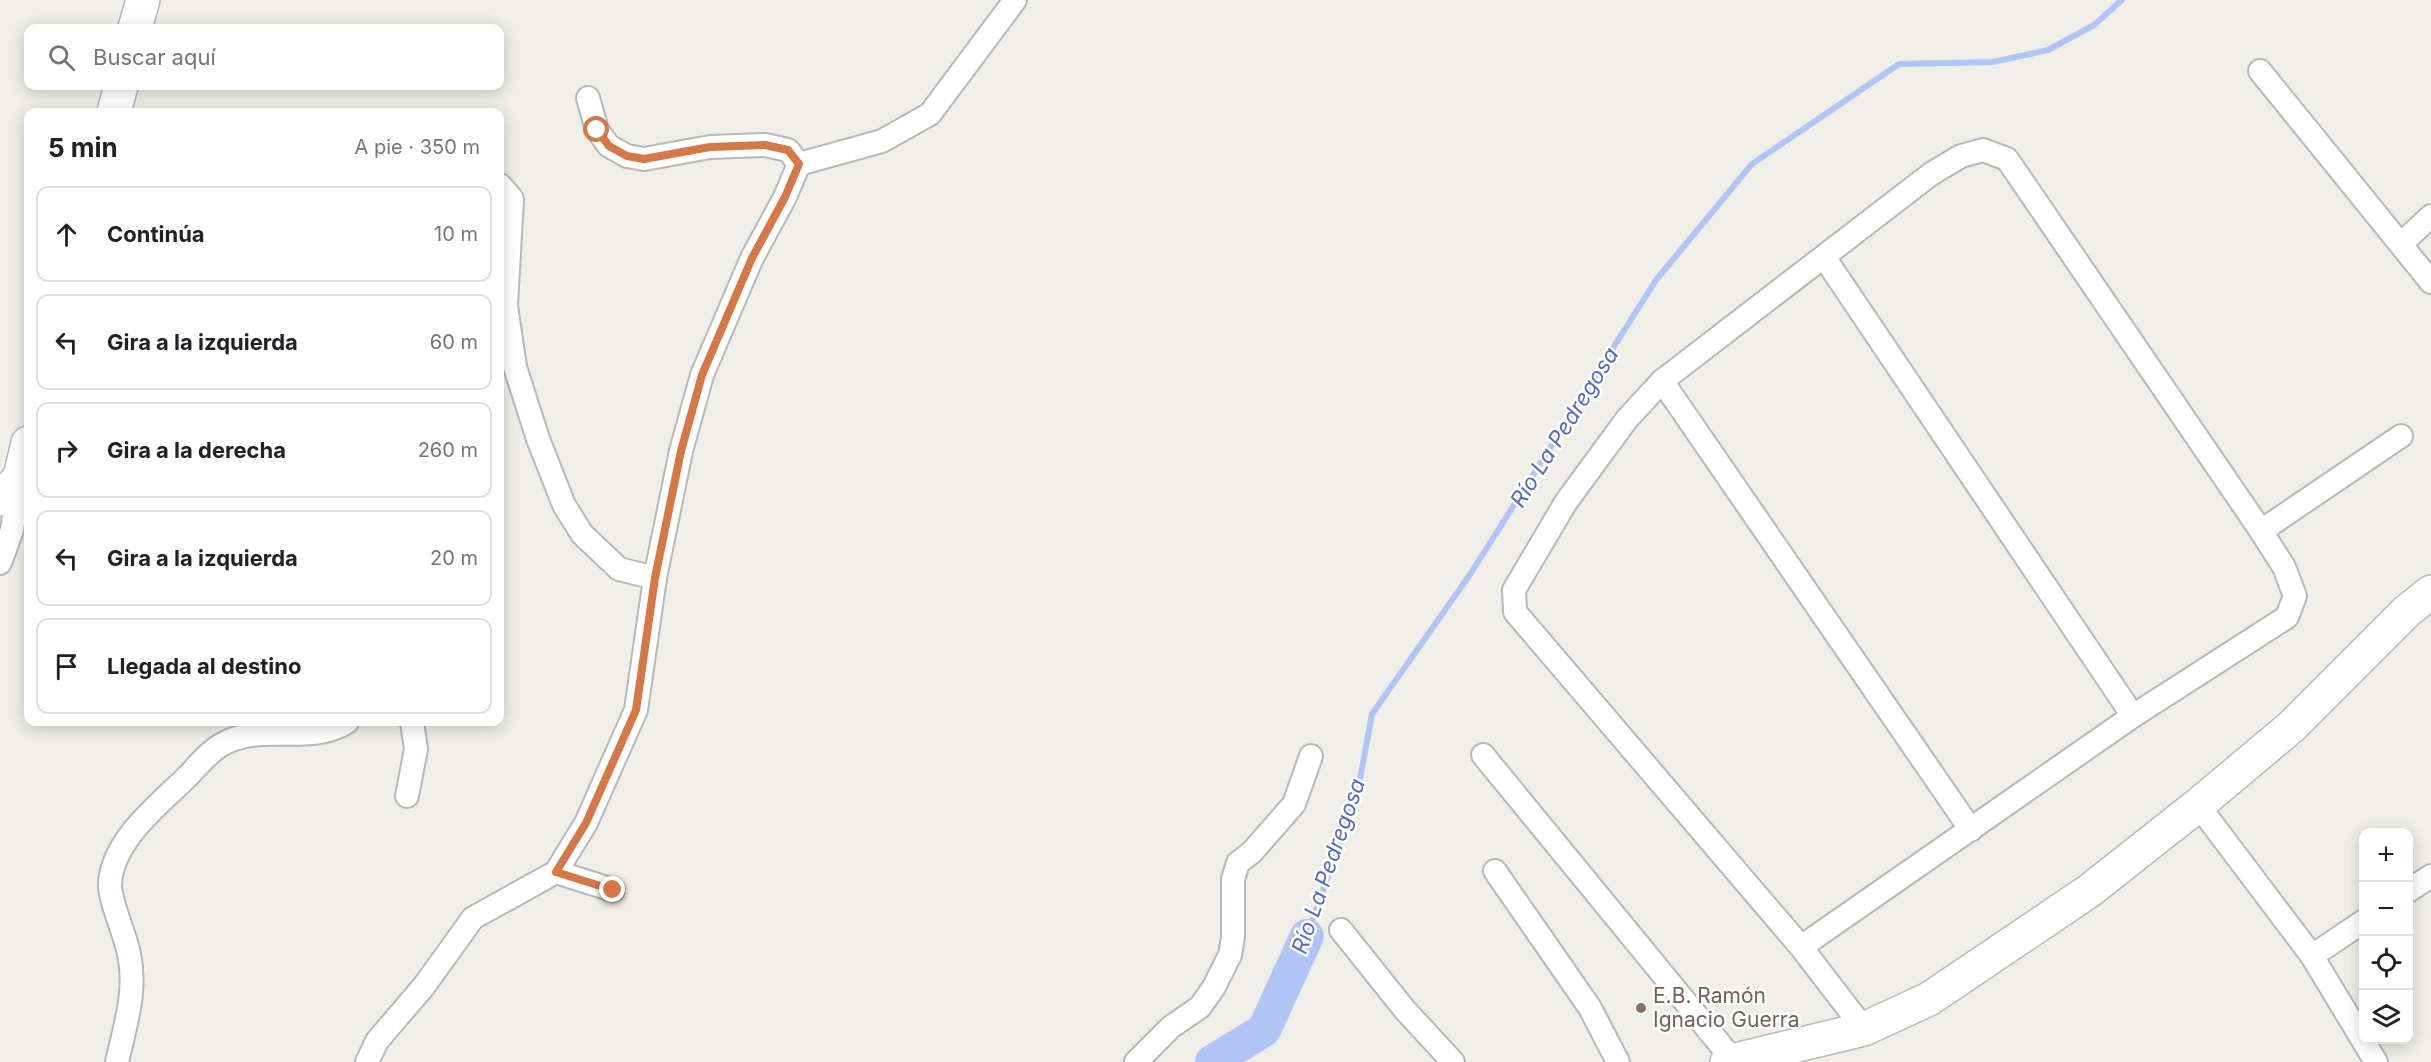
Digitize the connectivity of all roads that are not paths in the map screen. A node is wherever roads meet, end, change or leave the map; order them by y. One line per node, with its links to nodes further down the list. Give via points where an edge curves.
1 (143, 0): 3 (street)
2 (1016, 0): 8 (street, via 930,114 882,141)
3 (136, 24)
4 (2260, 71): 11 (street)
5 (120, 90): 7 (street)
6 (588, 98): 8 (street, via 597,130 609,146 627,156 644,159 710,147 765,145 788,150)
7 (115, 108)
8 (799, 164): 20 (street, via 752,258 702,375 681,451)
9 (504, 190): 20 (street, via 512,199 506,306 515,367 538,439 564,505 582,534 619,569)
10 (2431, 216): 11 (street)
11 (2402, 243): 13 (street)
12 (1824, 257): 14 (street); 18 (street, via 1931,174 1961,156 1983,150 2007,159); 22 (street)
13 (2431, 282)
14 (1662, 381): 29 (street); 37 (street, via 1627,419 1566,502 1514,590 1515,612)
15 (2401, 436): 18 (street)
16 (24, 453): 17 (street)
17 (10, 488): 19 (street, via 12,530)
18 (2261, 531): 22 (street, via 2284,567 2295,596 2287,617)
19 (0, 563)
20 (655, 578): 31 (street, via 636,710 586,823)
21 (2431, 592): 28 (street, via 2291,727)
22 (2133, 716): 29 (street)
23 (339, 726): 41 (street, via 310,734 264,734 222,744 136,827 122,847 110,885 130,955 133,994)
24 (413, 726): 27 (street, via 416,749)
25 (1483, 755): 40 (street)
26 (1311, 756): 43 (street, via 1294,804 1238,863 1233,879 1230,955 1214,987 1200,1007 1171,1027)
27 (407, 796)
28 (2198, 805): 38 (street); 39 (street, via 2089,891 1939,992)
29 (1971, 830): 37 (street)
30 (1494, 871): 45 (street, via 1590,1008)
31 (556, 872): 34 (street); 42 (street, via 473,918 424,986 377,1041)
32 (2431, 876): 33 (street)
33 (2413, 888)
34 (613, 890)
35 (2359, 924): 38 (street)
36 (1341, 930): 44 (street)
37 (1800, 947): 39 (street)
38 (2312, 956): 46 (street)
39 (1864, 1029): 40 (street)
40 (1730, 1061)
41 (117, 1062)
42 (367, 1062)
43 (1136, 1062)
44 (1453, 1062)
45 (1618, 1062)
46 (2376, 1062)

